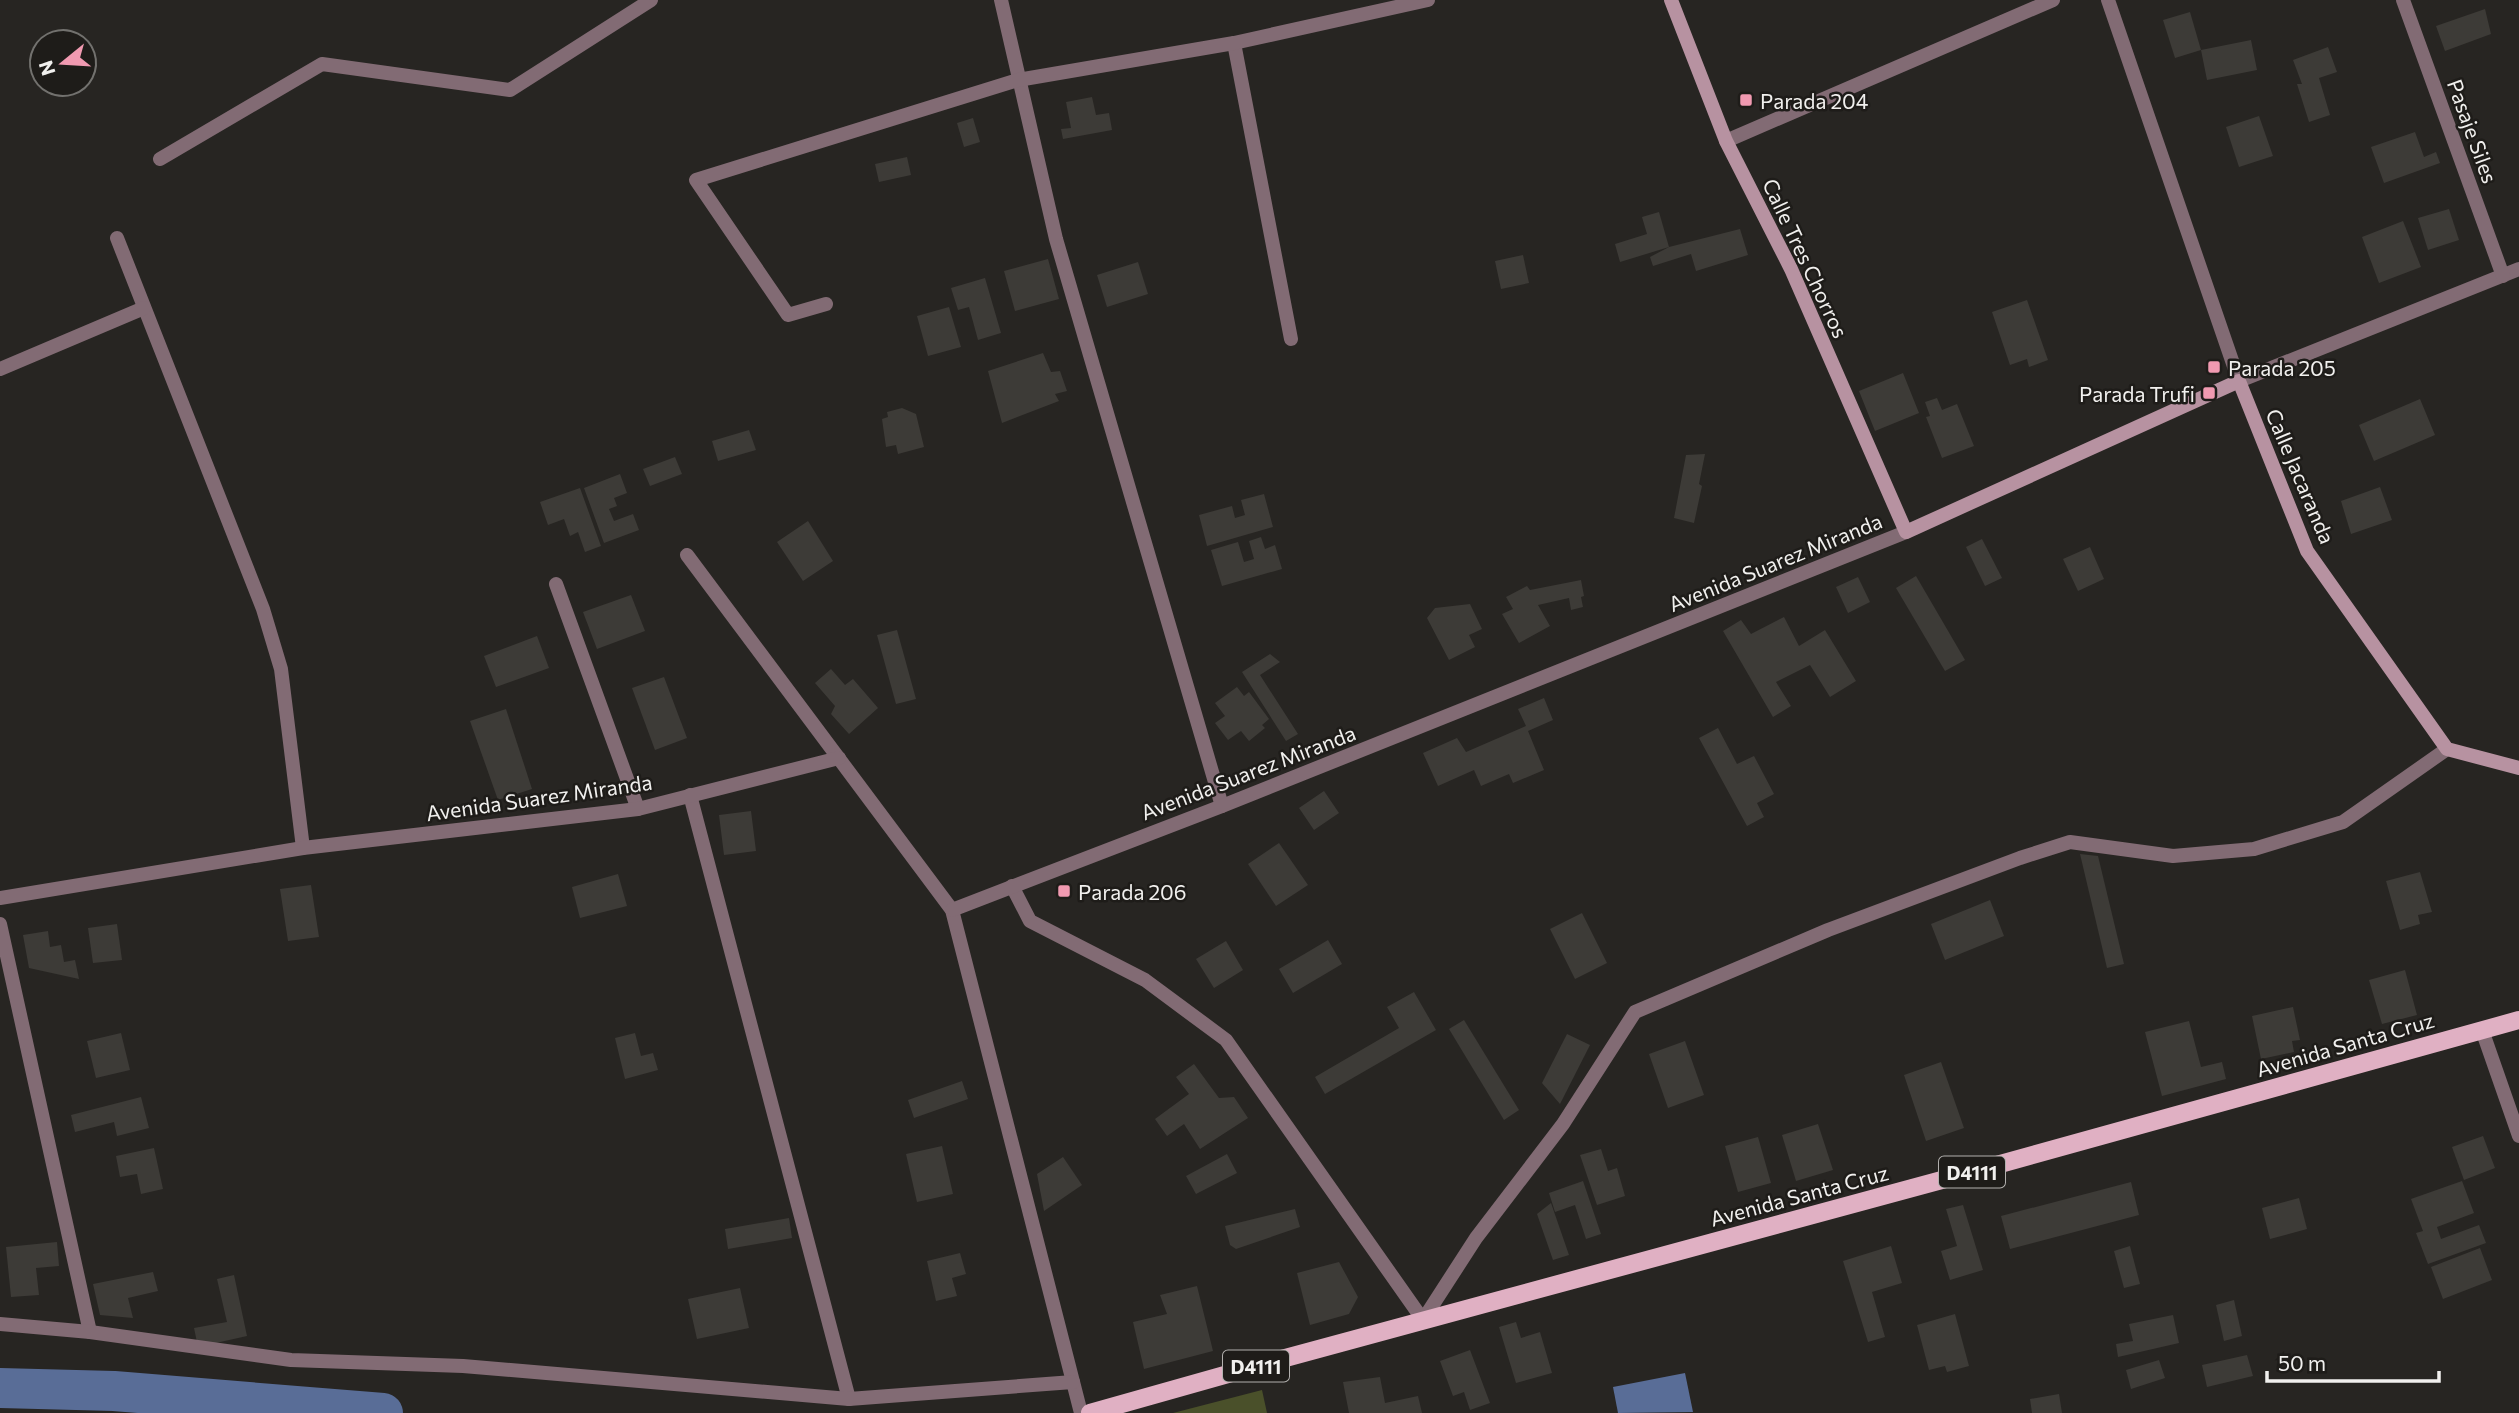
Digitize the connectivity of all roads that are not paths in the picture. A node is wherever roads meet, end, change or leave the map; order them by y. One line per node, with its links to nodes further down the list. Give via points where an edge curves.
1 (651, 0): 11 (street, via 510,90 323,64)
2 (1001, 0): 9 (street)
3 (1428, 0): 8 (street)
4 (1671, 0): 10 (main road, Calle Tres Chorros)
5 (2053, 0): 10 (street)
6 (2108, 0): 19 (street, Calle Jacaranda)
7 (2403, 0): 14 (street, Pasaje Siles)
8 (1234, 43): 9 (street); 17 (street)
9 (1018, 80): 15 (street, via 696,180 788,315); 27 (street, via 1056,239)
10 (1727, 141): 20 (main road, Calle Tres Chorros, via 1791,269)
11 (160, 159)
12 (117, 238): 16 (street)
13 (2519, 269): 14 (street, Avenida Suarez Miranda)
14 (2503, 276): 19 (street, Avenida Suarez Miranda)
15 (826, 304)
16 (144, 307): 18 (street); 29 (street, via 263,609 281,669)
17 (1291, 339)
18 (0, 369)
19 (2239, 381): 20 (main road, Avenida Suarez Miranda); 23 (main road, Calle Jacaranda, via 2307,551)
20 (1906, 532): 27 (street, Avenida Suarez Miranda)
21 (687, 555): 24 (street)
22 (556, 584): 28 (street)
23 (2447, 749): 25 (main road); 37 (street, via 2343,821 2254,849 2173,856 2070,842 1828,930 1635,1012 1563,1125 1476,1238)
24 (839, 758): 26 (street, Avenida Suarez Miranda); 32 (street)
25 (2519, 768)
26 (690, 795): 28 (street, Avenida Suarez Miranda); 41 (street)
27 (1222, 806): 30 (street, Avenida Suarez Miranda)
28 (638, 809): 29 (street, Avenida Suarez Miranda)
29 (303, 848): 31 (street, Avenida Suarez Miranda)
30 (1012, 886): 32 (street, Avenida Suarez Miranda); 37 (street, via 1030,920 1145,980 1226,1040)
31 (0, 898)
32 (952, 911): 40 (street)
33 (0, 924): 39 (street)
34 (2519, 1020): 35 (main road, Avenida Santa Cruz / D4111)
35 (2482, 1030): 36 (street); 37 (main road, Avenida Santa Cruz / D4111)
36 (2519, 1136)
37 (1423, 1320): 43 (main road, Avenida Santa Cruz / D4111)
38 (0, 1324): 39 (street)
39 (90, 1332): 41 (street, via 291,1360 463,1366)
40 (1073, 1382): 41 (street); 42 (street)
41 (849, 1399)
42 (1081, 1413)
43 (1090, 1413)

